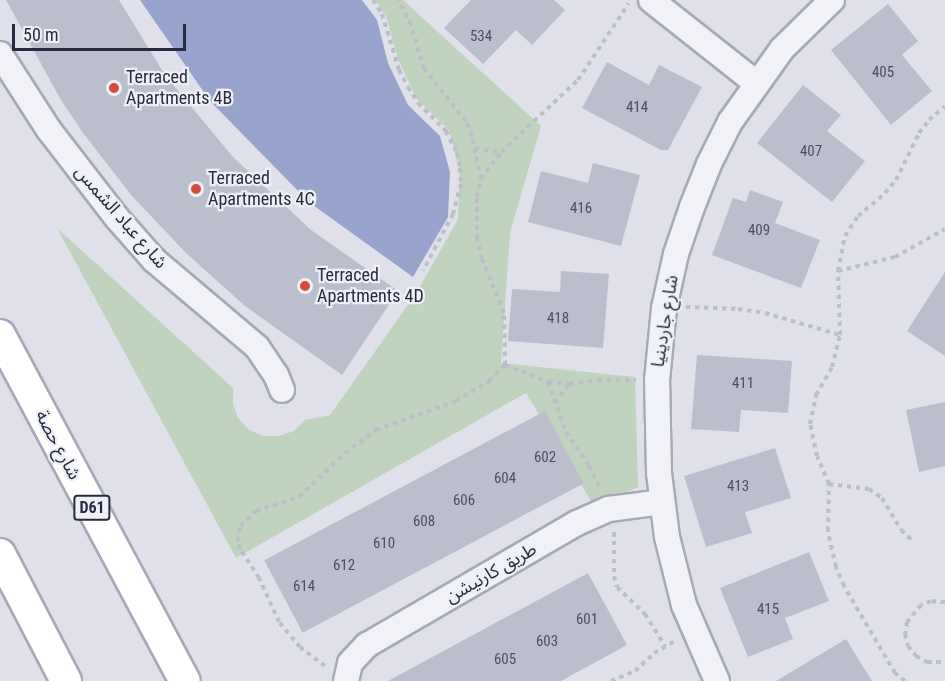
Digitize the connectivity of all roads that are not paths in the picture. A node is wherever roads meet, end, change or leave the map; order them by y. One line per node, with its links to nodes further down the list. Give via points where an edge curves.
1 (651, 0): 4 (street)
2 (832, 0): 4 (street, شارع جاردينيا, via 783,49)
3 (0, 54): 6 (street, شارع عباد الشمس, via 49,130 117,218 154,260 257,347)
4 (756, 83): 7 (street, شارع جاردينيا, via 709,164 676,254 664,308 657,380)
5 (0, 335): 11 (main road, شارع حصة / D61)
6 (282, 390)
7 (662, 502): 9 (street, طريق كارنيشن, via 609,509 578,523 367,645 354,658); 12 (street, شارع جاردينيا, via 674,572)
8 (0, 554): 10 (main road)
9 (346, 678)
10 (66, 681)
11 (185, 681)
12 (717, 681)

